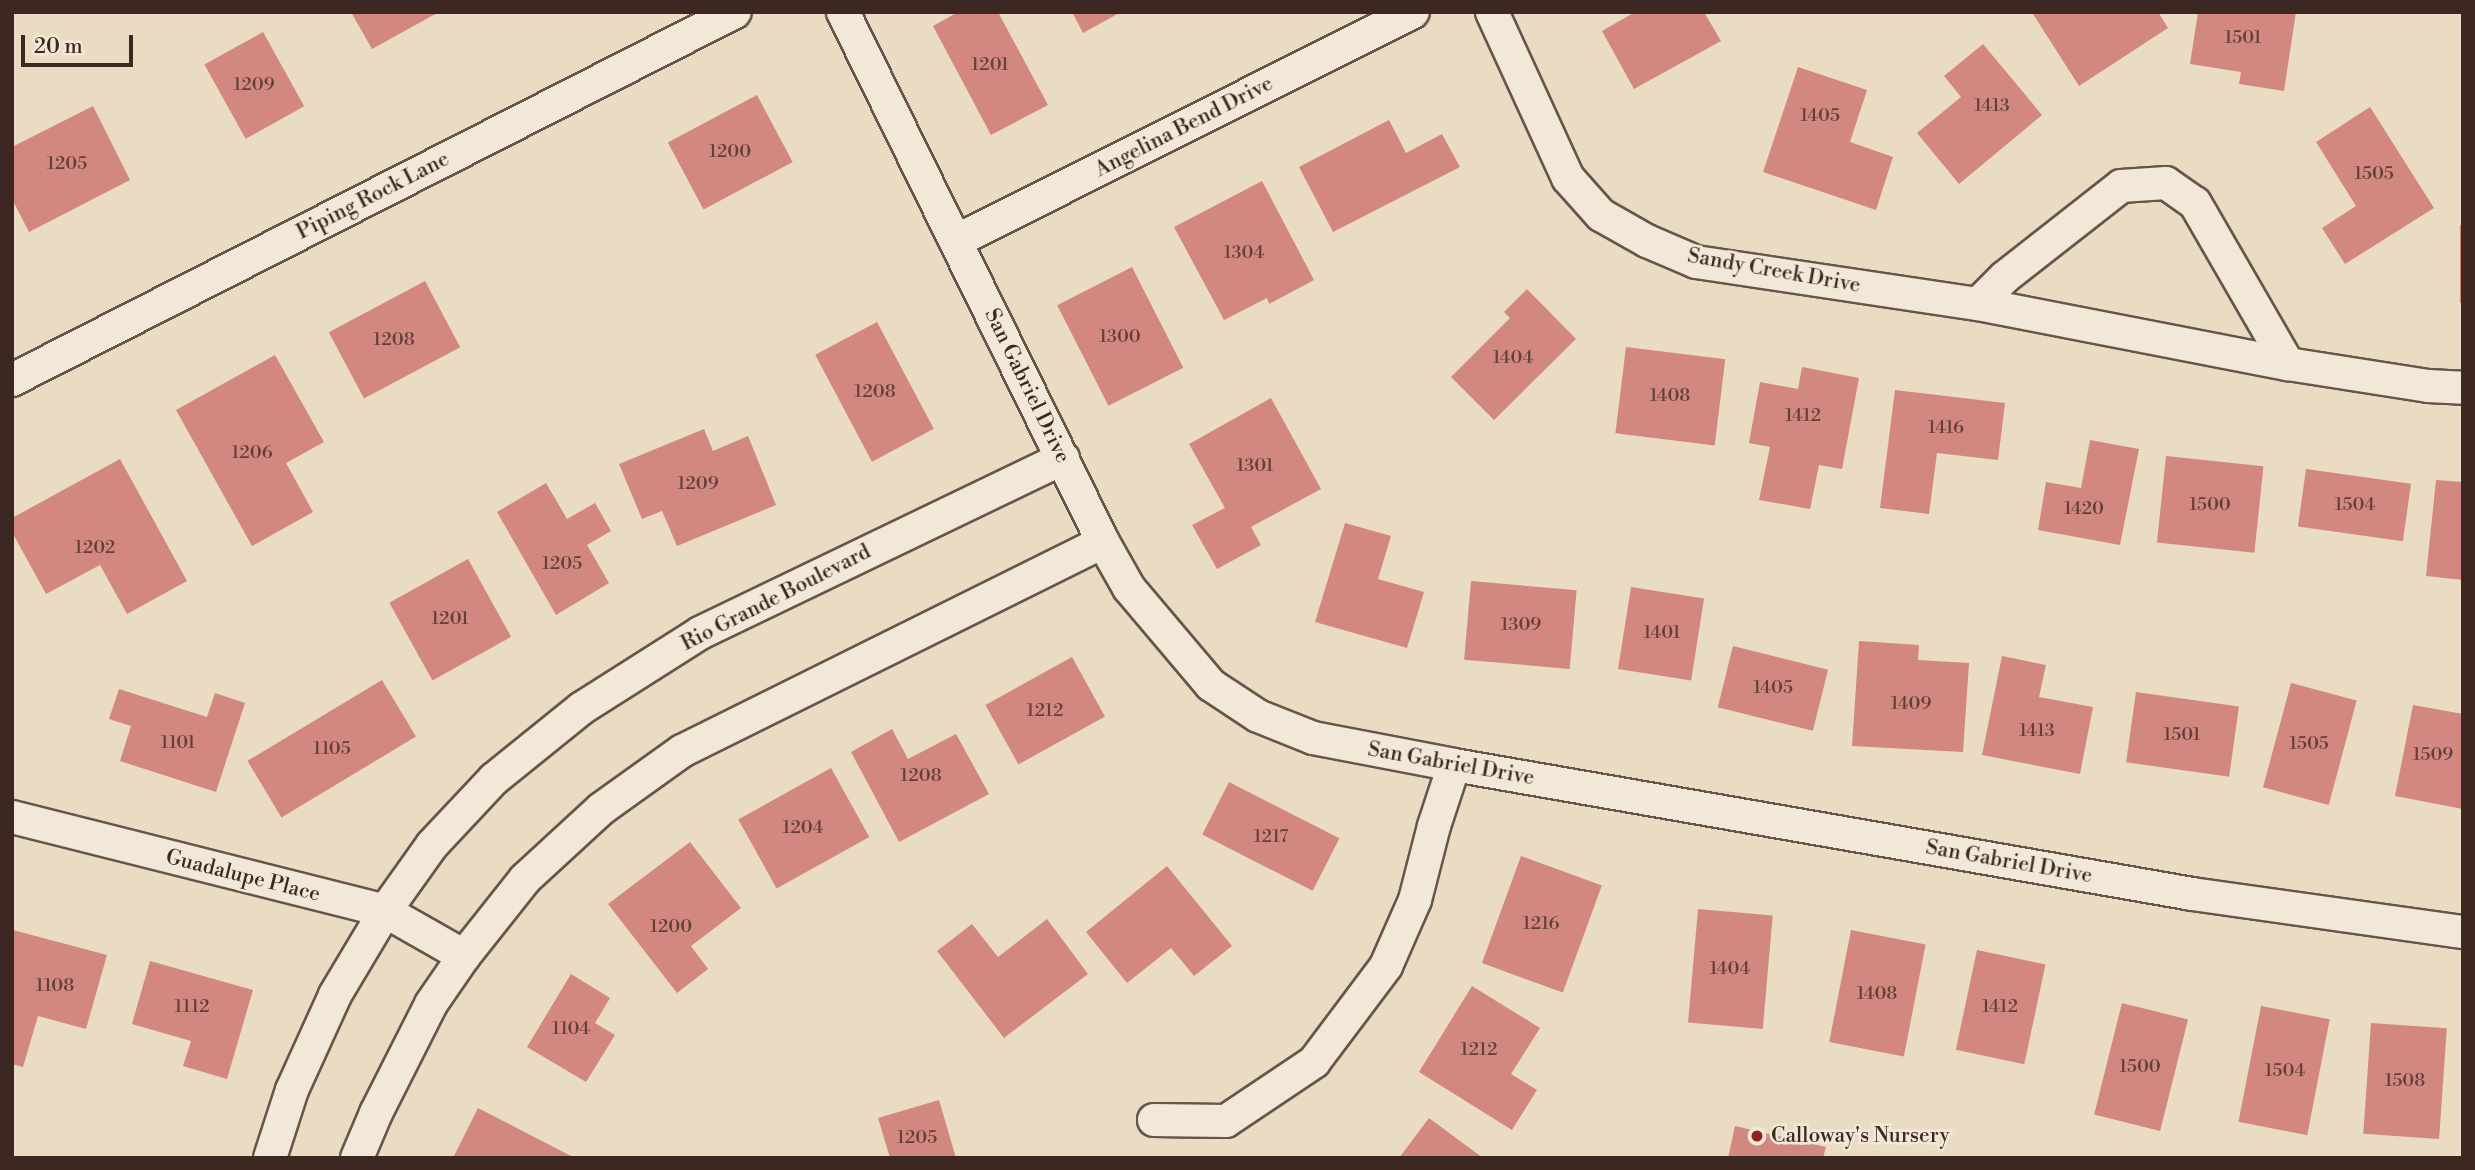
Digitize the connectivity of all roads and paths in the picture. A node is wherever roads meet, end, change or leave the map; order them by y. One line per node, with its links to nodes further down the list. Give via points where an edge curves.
1 (735, 12): 8 (street, Piping Rock Lane)
2 (843, 12): 5 (street, San Gabriel Drive)
3 (1413, 12): 5 (street, Angelina Bend Drive)
4 (1492, 12): 6 (street, Sandy Creek Drive, via 1568,178 1601,215 1696,262)
5 (956, 242): 10 (street, San Gabriel Drive)
6 (1978, 304): 7 (street, Sandy Creek Drive); 7 (street, via 2005,276 2121,186 2166,183 2195,203)
7 (2288, 364): 9 (street, Sandy Creek Drive)
8 (12, 380)
9 (2463, 388)
10 (1063, 458): 11 (street, San Gabriel Drive); 14 (street, Rio Grande Boulevard, via 700,633 582,708 494,779 432,845)
11 (1103, 542): 12 (street, San Gabriel Drive, via 1129,588 1211,685 1258,716 1313,738); 16 (street, via 682,751 601,809 524,879)
12 (1454, 765): 15 (street, San Gabriel Drive, via 2192,894); 17 (street, via 1415,900 1386,966 1314,1062 1226,1121)
13 (12, 817): 14 (street, Guadalupe Place)
14 (385, 911): 16 (street, Guadalupe Place); 18 (street, Rio Grande Boulevard, via 334,995 292,1090)
15 (2463, 932)
16 (464, 956): 19 (street, via 431,1004)
17 (1154, 1120)
18 (270, 1158)
19 (357, 1158)

